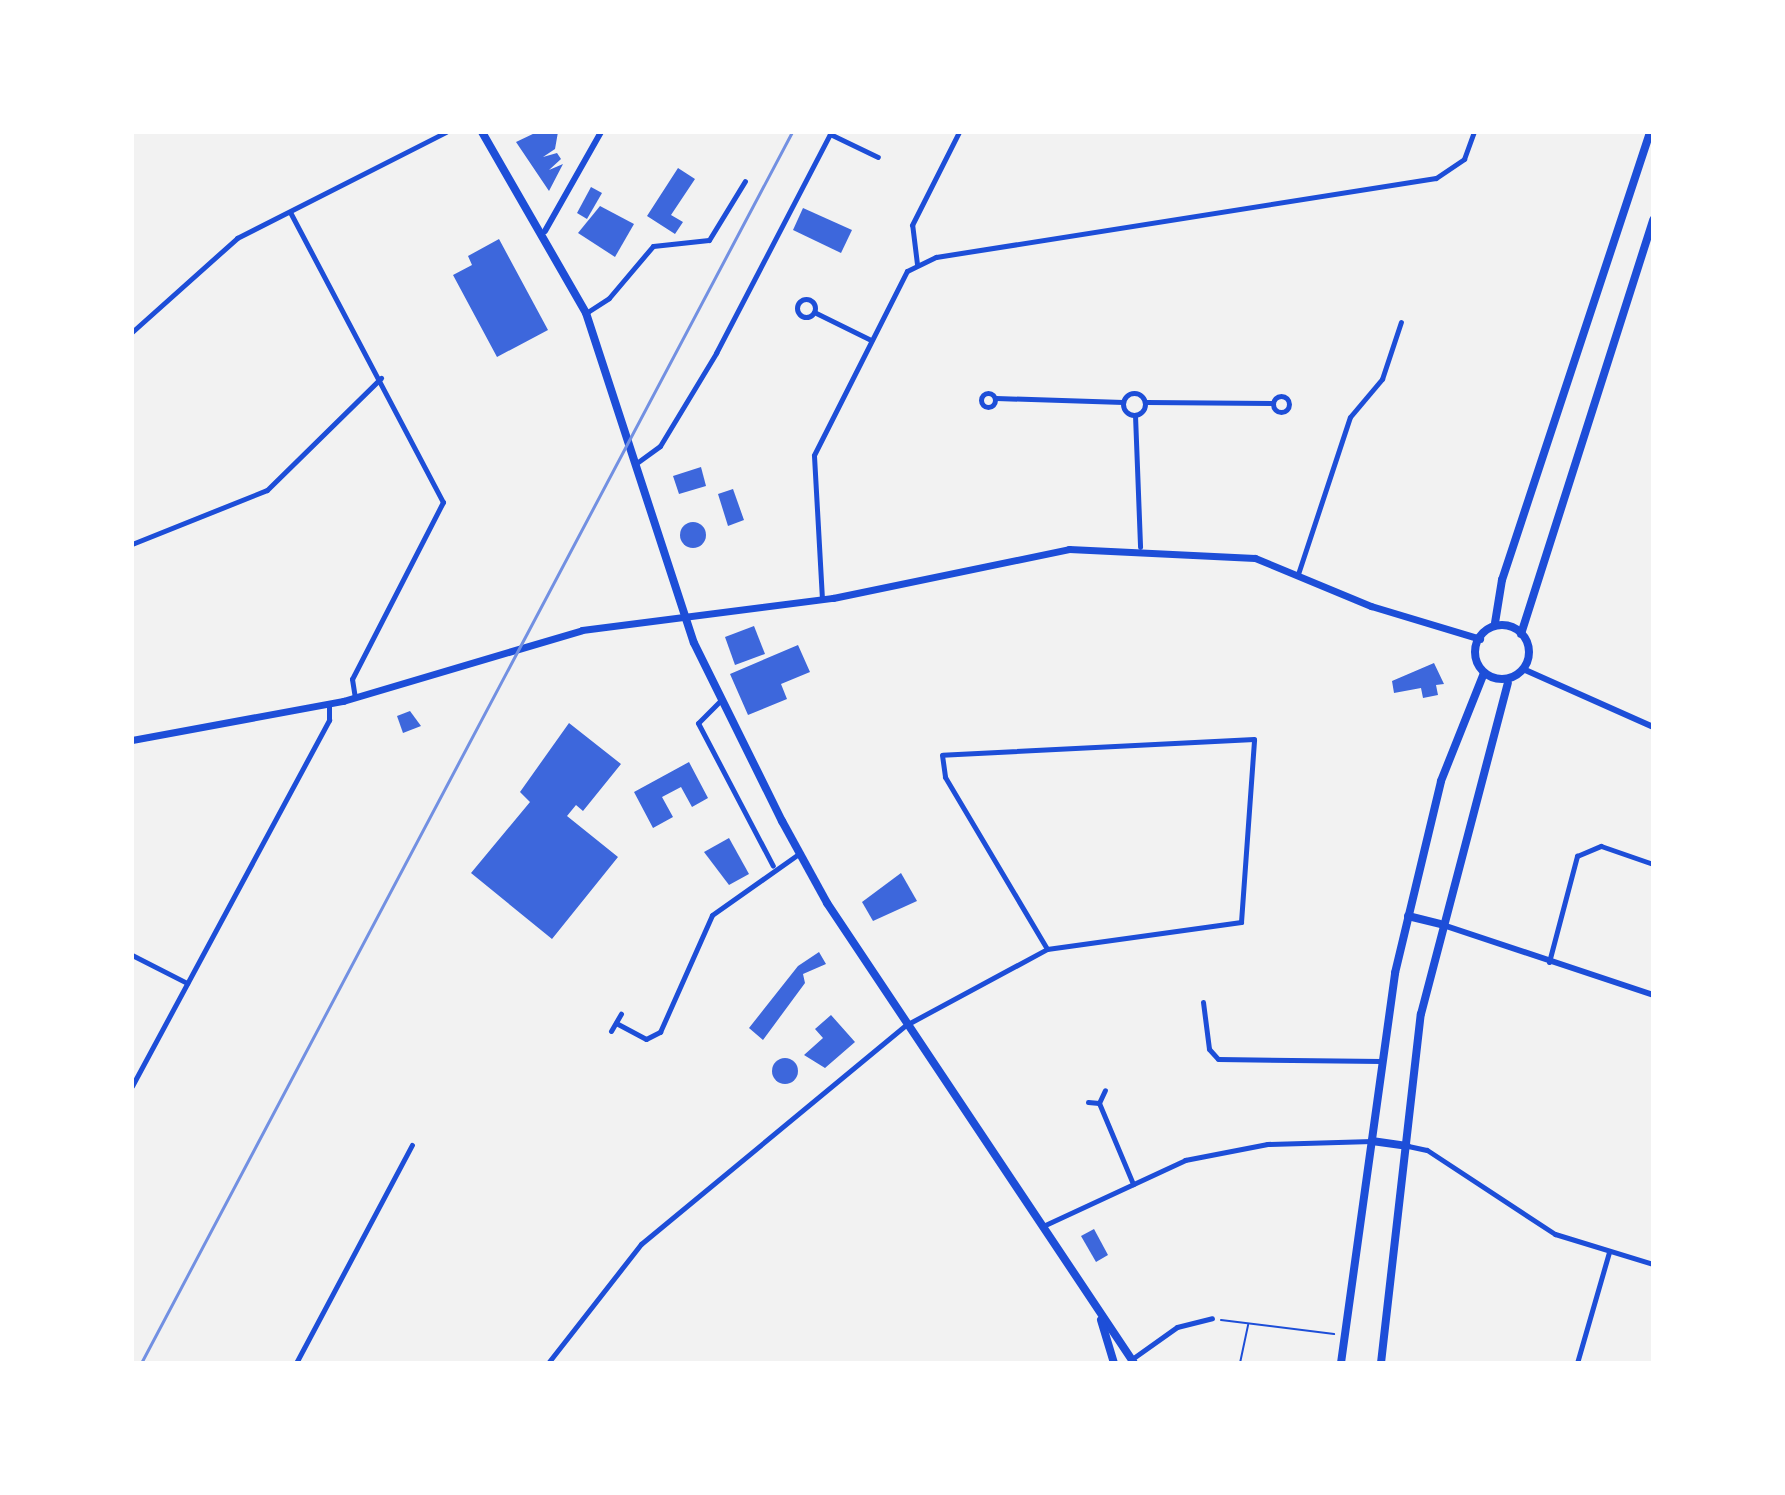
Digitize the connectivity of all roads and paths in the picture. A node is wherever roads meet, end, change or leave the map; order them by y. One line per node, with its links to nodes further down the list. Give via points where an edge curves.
1 (446, 132): 10 (street)
2 (482, 132): 12 (main road)
3 (601, 132): 12 (street)
4 (959, 132): 13 (street, via 912,225)
5 (1474, 132): 13 (street, via 1464,159 1436,178)
6 (1650, 132): 31 (main road, via 1502,580)
7 (830, 133): 8 (street); 25 (street, via 716,353 660,446)
8 (878, 157)
9 (745, 181): 15 (street, via 709,240 653,246 609,298)
10 (290, 212): 17 (street, via 228,245 178,298); 19 (street)
11 (1653, 220): 32 (main road)
12 (545, 231): 15 (main road)
13 (917, 264): 18 (street, via 898,281)
14 (814, 312): 18 (street)
15 (586, 313): 25 (main road)
16 (1401, 322): 28 (street, via 1382,379 1350,417)
17 (132, 332)
18 (871, 340): 29 (street, via 814,455)
19 (381, 378): 26 (street, via 267,490); 37 (street, via 443,502 352,679)
20 (996, 398): 21 (street)
21 (1123, 402): 22 (street, via 1134,393); 24 (street)
22 (1146, 402): 23 (street); 24 (street)
23 (1272, 403)
24 (1135, 415): 27 (street)
25 (637, 459): 30 (main road)
26 (132, 544)
27 (1140, 547): 28 (main road, via 1255,558); 29 (main road, via 1028,553)
28 (1298, 574): 33 (main road)
29 (822, 600): 30 (main road)
30 (685, 616): 37 (main road, via 543,639); 38 (main road)
31 (1495, 623): 32 (main road, via 1509,622); 33 (main road)
32 (1521, 634): 34 (main road)
33 (1480, 639): 35 (main road)
34 (1523, 669): 36 (main road); 40 (street)
35 (1484, 673): 36 (main road); 45 (main road, via 1441,781)
36 (1508, 683): 46 (main road)
37 (355, 697): 39 (main road)
38 (720, 701): 42 (main road); 44 (street, via 698,723)
39 (329, 704): 41 (main road); 50 (street, via 329,720)
40 (1653, 727)
41 (132, 740)
42 (800, 853): 44 (street); 55 (main road)
43 (1653, 864): 49 (street, via 1601,846 1577,856)
44 (773, 866): 54 (street, via 769,880 712,915 660,1032 646,1039)
45 (1408, 916): 46 (main road); 57 (main road)
46 (1440, 924): 49 (street); 64 (main road)
47 (1047, 949): 47 (street, via 1241,922 1257,746 1246,734 942,755 945,777); 55 (street)
48 (132, 955): 50 (street)
49 (1549, 963): 51 (street)
50 (187, 983): 58 (street)
51 (1653, 995)
52 (1203, 1002): 57 (street, via 1209,1049 1218,1059)
53 (621, 1014): 54 (street)
54 (616, 1023): 56 (street)
55 (906, 1025): 66 (main road); 75 (street, via 641,1244)
56 (611, 1031)
57 (1381, 1061): 62 (main road)
58 (132, 1086)
59 (1105, 1090): 61 (street)
60 (1088, 1102): 61 (street)
61 (1099, 1103): 65 (street)
62 (1372, 1141): 64 (main road); 65 (street, via 1238,1147 1175,1163); 72 (main road)
63 (412, 1145): 74 (street)
64 (1407, 1146): 67 (street, via 1427,1150 1555,1234); 79 (main road)
65 (1133, 1184): 66 (street)
66 (1043, 1226): 69 (main road)
67 (1609, 1252): 68 (street); 80 (street)
68 (1653, 1264)
69 (1099, 1312): 73 (main road); 76 (main road)
70 (1212, 1318): 71 (path); 73 (street, via 1177,1327)
71 (1248, 1324): 72 (path); 77 (path)
72 (1344, 1336): 78 (main road)
73 (1131, 1362)
74 (296, 1363)
75 (548, 1363)
76 (1114, 1363)
77 (1240, 1363)
78 (1341, 1363)
79 (1381, 1363)
80 (1577, 1363)

